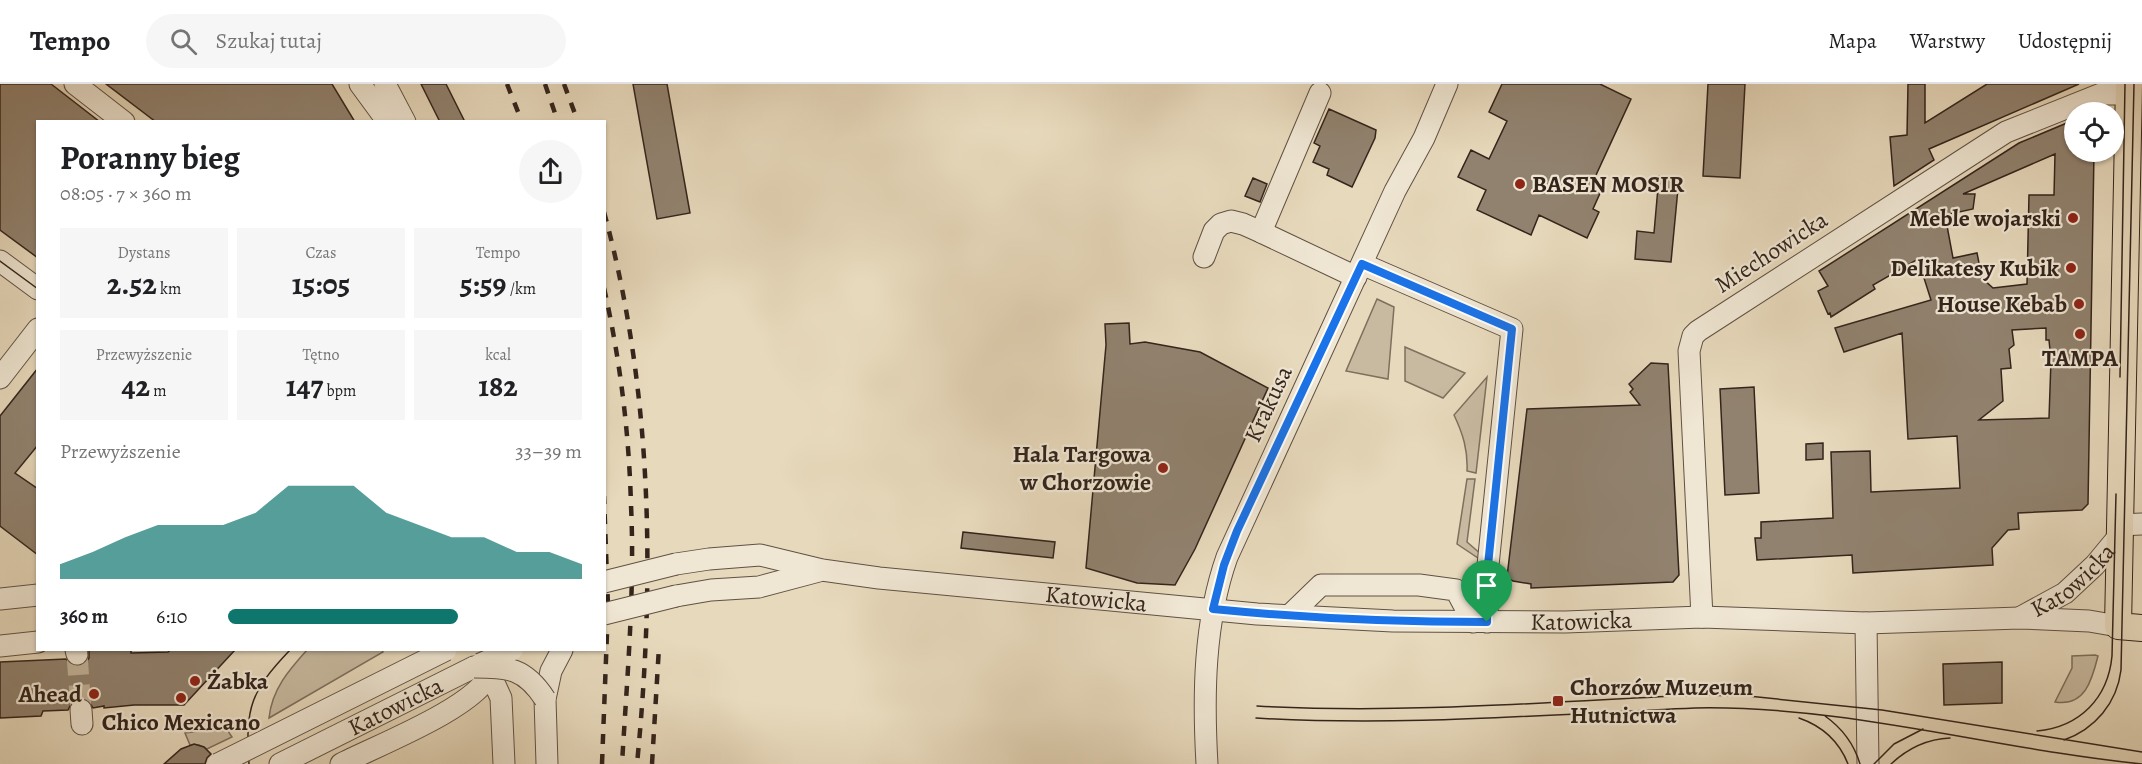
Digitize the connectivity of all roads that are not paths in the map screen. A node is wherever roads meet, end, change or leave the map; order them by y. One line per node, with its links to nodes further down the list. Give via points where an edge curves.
1 (75, 84): 7 (street)
2 (360, 84): 8 (street, via 382,114)
3 (385, 84): 9 (street)
4 (1447, 84): 13 (street, Krakusa)
5 (2129, 89): 15 (main road); 26 (street, Miechowicka, via 2101,94 2006,132 1693,336 1689,351)
6 (1320, 93): 10 (street)
7 (121, 120)
8 (400, 120)
9 (403, 120)
10 (1261, 232): 11 (street, via 1231,221 1221,224); 13 (street)
11 (1204, 256)
12 (0, 261): 14 (street)
13 (1359, 271): 23 (street, Krakusa, via 1237,531 1220,576); 28 (street, via 1512,329)
14 (36, 288)
15 (2133, 323): 18 (main road)
16 (36, 332): 17 (street)
17 (0, 378)
18 (2127, 528): 27 (street, Katowicka, via 2065,593); 30 (main road)
19 (822, 570): 20 (street, Katowicka, bridge, via 760,555 676,564); 23 (street, Katowicka, via 890,580); 24 (street, Katowicka, bridge, via 759,587 676,596)
20 (606, 582)
21 (36, 595): 22 (street)
22 (0, 599)
23 (1213, 609): 25 (street, Katowicka); 44 (street, Krakusa, via 1204,700)
24 (606, 615)
25 (1290, 615): 28 (street, Katowicka); 28 (street, via 1321,585 1419,585 1456,590)
26 (1702, 617): 28 (street, Katowicka); 29 (street, Katowicka)
27 (2020, 618): 29 (street, Katowicka); 30 (street, Katowicka)
28 (1480, 622)
29 (1866, 623): 45 (street)
30 (2130, 627)
31 (36, 642): 32 (street)
32 (0, 646)
33 (445, 651): 39 (street, Katowicka, bridge)
34 (494, 651): 37 (street)
35 (510, 651): 37 (street, Katowicka, bridge)
36 (561, 651): 38 (street, via 551,671)
37 (482, 670): 38 (street, bridge, via 505,667 523,675); 40 (street, Katowicka); 41 (street, via 474,694 455,707); 42 (street, via 501,698)
38 (545, 699): 43 (street)
39 (218, 764)
40 (280, 764)
41 (341, 764)
42 (504, 764)
43 (548, 764)
44 (1207, 764)
45 (1868, 764)

